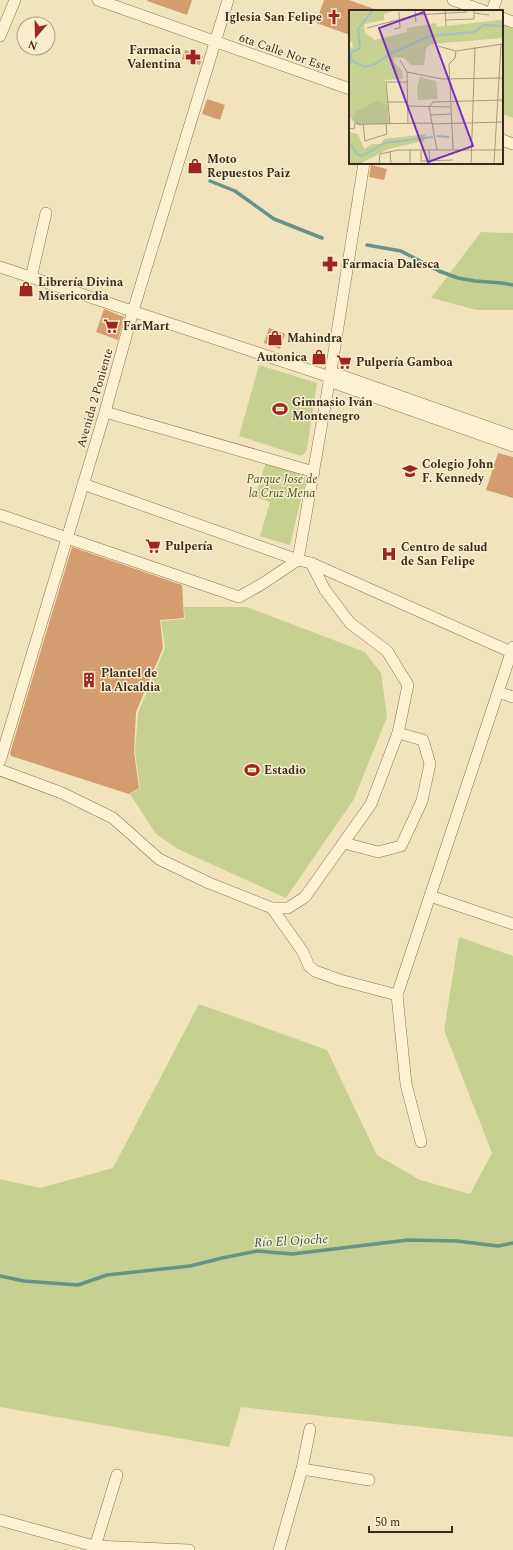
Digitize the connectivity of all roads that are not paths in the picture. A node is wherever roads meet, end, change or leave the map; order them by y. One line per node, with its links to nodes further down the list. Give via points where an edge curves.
1 (15, 0): 10 (street)
2 (98, 0): 11 (street, 6ta Calle Nor Este)
3 (228, 0): 11 (street, Avenida 2 Poniente)
4 (453, 0): 6 (street)
5 (496, 0): 7 (street)
6 (481, 10)
7 (492, 10)
8 (503, 18): 9 (street)
9 (513, 22)
10 (0, 36)
11 (216, 42): 12 (street, 6ta Calle Nor Este); 19 (street, Avenida 2 Poniente)
12 (349, 89)
13 (503, 140): 14 (street)
14 (513, 144)
15 (364, 164): 20 (street)
16 (46, 213): 18 (street)
17 (0, 267): 18 (street)
18 (31, 278): 19 (street)
19 (133, 311): 20 (street); 21 (street, Avenida 2 Poniente)
20 (330, 377): 22 (street); 23 (street); 24 (street)
21 (105, 412): 24 (street); 25 (street, Avenida 2 Poniente)
22 (513, 436)
23 (513, 446)
24 (314, 472): 28 (street)
25 (83, 484): 27 (street, Avenida 2 Poniente); 28 (street)
26 (0, 515): 27 (street)
27 (66, 538): 28 (street, via 239,597); 34 (street, Avenida 2 Poniente)
28 (298, 560): 29 (street)
29 (311, 563): 30 (street); 33 (street, via 325,590 350,623 387,651 408,686)
30 (512, 650): 31 (street)
31 (498, 692): 32 (street); 37 (street)
32 (513, 697)
33 (398, 733): 36 (street, via 372,804); 36 (street, via 423,740 430,764 422,801 401,846 378,852)
34 (0, 761)
35 (0, 770): 38 (street, via 62,793 112,818 159,859)
36 (344, 843): 38 (street, via 305,897 288,908)
37 (430, 896): 39 (street); 40 (street)
38 (272, 908): 40 (street, via 314,971)
39 (513, 924)
40 (397, 995): 41 (street, via 406,1084)
41 (421, 1142)
42 (310, 1429): 43 (street)
43 (302, 1469): 45 (street); 49 (street)
44 (117, 1475): 47 (street)
45 (369, 1480)
46 (0, 1520): 47 (street)
47 (94, 1548): 48 (street)
48 (189, 1550)
49 (279, 1550)

